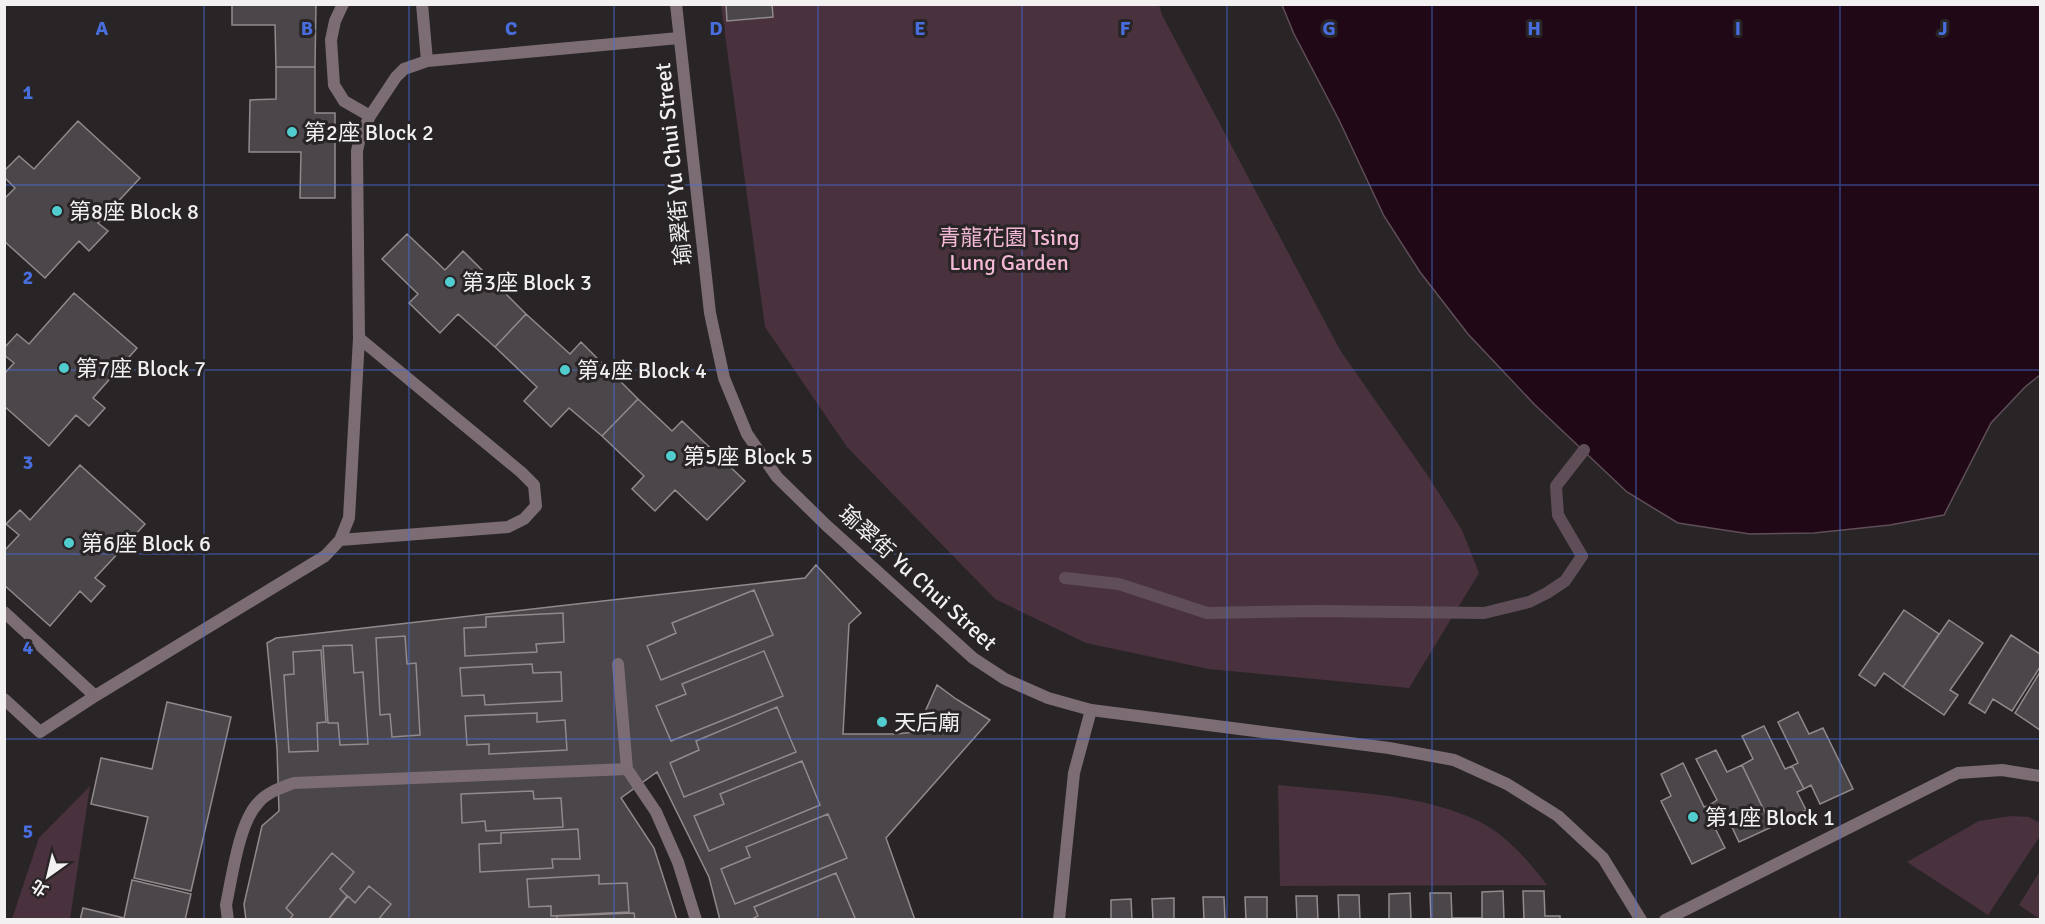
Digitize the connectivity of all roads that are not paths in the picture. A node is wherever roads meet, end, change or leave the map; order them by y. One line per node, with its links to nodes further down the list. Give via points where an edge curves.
1 (343, 4): 6 (street, via 331,40 334,85 344,101)
2 (422, 4): 5 (street)
3 (676, 4): 4 (street, 瑜翠街 Yu Chui Street)
4 (679, 38): 5 (street); 13 (street, 瑜翠街 Yu Chui Street, via 710,313 724,378 747,434 777,477 973,658 1005,679 1048,698)
5 (428, 61): 6 (street, via 404,69)
6 (370, 116): 7 (street, via 357,151)
7 (359, 338): 8 (street, via 349,518); 8 (street, via 521,472 534,485 536,506 524,519 508,527)
8 (340, 540): 11 (street, via 325,556)
9 (4, 612): 11 (street)
10 (618, 664): 14 (street)
11 (95, 696): 12 (street, via 40,732)
12 (4, 699)
13 (1091, 710): 18 (street, via 1074,773); 19 (street, 瑜翠街 Yu Chui Street, via 1389,748 1454,760 1507,784 1558,816 1603,858)
14 (627, 769): 16 (street, via 294,783 275,790 248,815 226,905); 17 (street, via 656,812 678,862)
15 (2040, 776): 20 (street, via 2002,770 1958,773)
16 (228, 920)
17 (696, 920)
18 (1059, 920)
19 (1641, 920)
20 (1665, 920)

